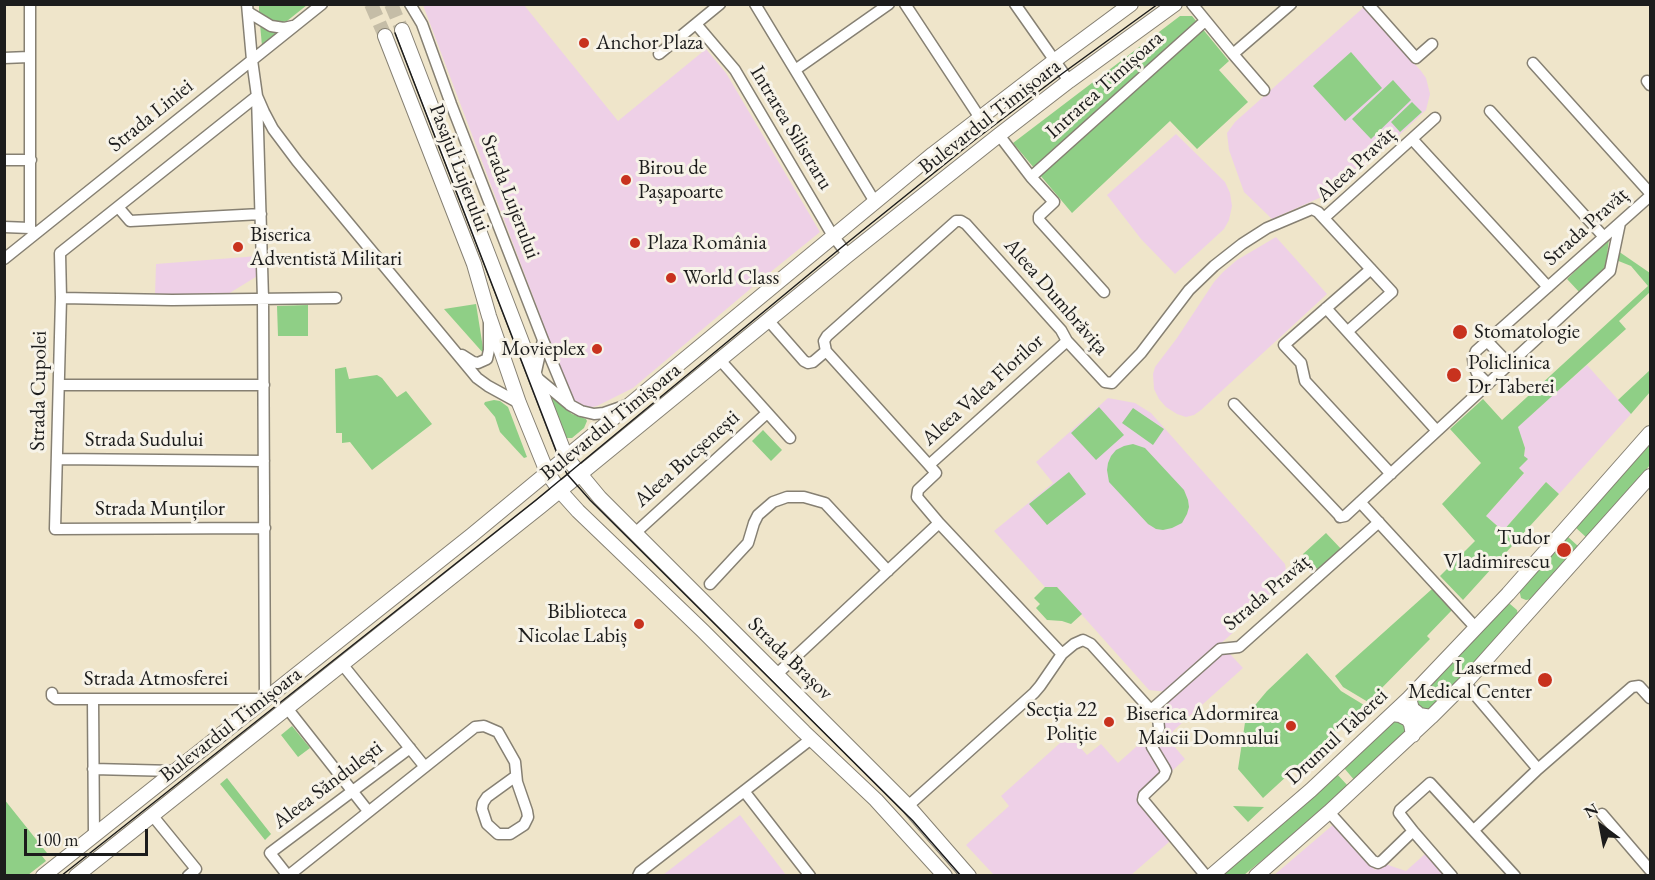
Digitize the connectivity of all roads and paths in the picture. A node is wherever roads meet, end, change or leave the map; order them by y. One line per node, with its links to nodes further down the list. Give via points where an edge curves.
1 (30, 4): 24 (street)
2 (322, 4): 17 (street, Strada Liniei)
3 (410, 4): 62 (street, Strada Lujerului, via 422,24)
4 (720, 4): 16 (street)
5 (755, 4): 28 (street)
6 (889, 4): 28 (street)
7 (905, 4): 33 (street)
8 (1015, 4): 26 (street)
9 (1131, 4): 26 (main road, Bulevardul Timișoara)
10 (1175, 4): 29 (main road, Bulevardul Timișoara)
11 (1192, 4): 15 (street)
12 (1291, 4): 22 (street)
13 (1368, 4): 20 (street, via 1416,58)
14 (248, 8): 17 (street, via 271,26); 25 (street)
15 (1205, 21): 22 (street); 39 (street, Intrarea Timișoara)
16 (696, 24): 21 (street); 48 (street, Intrarea Silistraru, via 735,70)
17 (296, 25): 25 (street, Strada Liniei)
18 (402, 30): 69 (main road, Pasajul Lujerului)
19 (385, 36): 59 (main road, Pasajul Lujerului, via 474,264)
20 (1432, 44)
21 (659, 54)
22 (1233, 54): 30 (street)
23 (4, 57): 24 (street)
24 (29, 57): 38 (street)
25 (252, 60): 31 (street); 47 (street, Strada Liniei)
26 (1054, 61): 29 (street); 33 (main road, Bulevardul Timișoara)
27 (1533, 63): 40 (street, Strada Pravăț)
28 (795, 69): 41 (street)
29 (1069, 81): 35 (main road, Bulevardul Timișoara)
30 (1264, 90)
31 (257, 96): 42 (street); 43 (street); 65 (street, via 273,129 297,161)
32 (1490, 111): 49 (street)
33 (980, 118): 41 (main road, Bulevardul Timișoara)
34 (1435, 118): 36 (street, Aleea Pravăț)
35 (999, 135): 39 (street); 50 (main road, Bulevardul Timișoara)
36 (1412, 139): 44 (street, Aleea Pravăț); 53 (street, Strada Pravăț)
37 (4, 160): 38 (street)
38 (31, 160): 47 (street)
39 (1031, 177): 54 (street, via 1054,202 1039,220)
40 (1650, 195): 45 (street, Strada Pravăț)
41 (875, 202): 48 (main road, Bulevardul Timișoara)
42 (118, 207): 43 (street, via 130,221); 55 (street, Strada Cupolei, via 60,253)
43 (261, 214): 57 (street)
44 (1324, 218): 52 (street, Aleea Pravăț); 63 (street, Aleea Dumbrăvița, via 1315,210 1306,210 1242,244 1189,290 1112,383 1105,382)
45 (1620, 223): 49 (street, Strada Pravăț); 68 (street, via 1610,271)
46 (4, 227): 47 (street)
47 (32, 231): 51 (street, Strada Liniei)
48 (833, 236): 50 (street, Intrarea Silistraru); 74 (main road, Bulevardul Timișoara)
49 (1604, 237): 53 (street, Strada Pravăț)
50 (848, 255): 60 (main road, Bulevardul Timișoara)
51 (4, 259)
52 (1371, 269): 58 (street); 61 (street, Aleea Pravăț, via 1392,292)
53 (1548, 287): 64 (street, Strada Pravăț)
54 (1104, 292)
55 (61, 298): 57 (street); 72 (street, Strada Cupolei)
56 (336, 298): 57 (street)
57 (263, 299): 71 (street)
58 (1326, 308): 61 (street); 86 (street, via 1284,345 1300,363 1305,381)
59 (489, 316): 65 (street, via 487,359 473,362); 73 (main road, Pasajul Lujerului)
60 (768, 320): 66 (street, via 804,361 813,362); 67 (main road, Bulevardul Timișoara)
61 (1347, 332): 78 (street)
62 (543, 340): 69 (street); 76 (street, Strada Lujerului)
63 (1067, 341): 66 (street, Aleea Dumbrăvița, via 966,224 956,221 827,336); 84 (street, Aleea Valea Florilor)
64 (1487, 341): 68 (street); 70 (street, Strada Pravăț, via 1473,359 1477,373)
65 (454, 349): 73 (street, via 483,383)
66 (826, 351): 84 (street)
67 (720, 360): 77 (street, Aleea Bucșenești); 87 (main road, Bulevardul Timișoara)
68 (1509, 364): 70 (street)
69 (535, 376): 76 (street); 81 (main road)
70 (1488, 384): 78 (street)
71 (264, 385): 72 (street); 83 (street)
72 (59, 386): 82 (street, Strada Cupolei)
73 (519, 403): 85 (main road)
74 (630, 404): 76 (street, via 594,414); 81 (main road, Bulevardul Timișoara)
75 (1234, 404): 90 (street, via 1340,517)
76 (570, 405)
77 (767, 413): 80 (street, Aleea Bucșenești); 95 (street, Aleea Bucșenești)
78 (1437, 431): 86 (street)
79 (1650, 433): 98 (main road, Drumul Taberei)
80 (790, 438)
81 (566, 457): 85 (main road, Bulevardul Timișoara); 87 (main road)
82 (57, 459): 83 (street, Strada Sudului); 94 (street, Strada Cupolei)
83 (264, 461): 93 (street)
84 (929, 465): 92 (street, Aleea Valea Florilor, via 936,473 918,490 917,497)
85 (547, 472): 89 (main road); 99 (main road, Bulevardul Timișoara)
86 (1391, 474): 90 (street)
87 (580, 475): 89 (main road, Bulevardul Timișoara); 95 (main road, Strada Brașov)
88 (1650, 476): 98 (main road, Drumul Taberei)
89 (560, 491): 101 (main road, Bulevardul Timișoara); 116 (main road, Strada Brașov)
90 (1360, 502): 91 (street)
91 (1379, 522): 100 (street); 112 (street, Strada Pravăț, via 1239,647 1220,649)
92 (939, 523): 96 (street); 102 (street, Aleea Valea Florilor)
93 (265, 528): 94 (street, Strada Munților); 110 (street)
94 (55, 530)
95 (634, 534): 104 (main road, Strada Brașov)
96 (888, 571): 97 (street, via 825,503 788,497 773,502 758,515 748,543); 104 (street)
97 (710, 584)
98 (1518, 603): 100 (main road, Drumul Taberei); 105 (main road, Drumul Taberei)
99 (364, 620): 101 (main road); 110 (main road, Bulevardul Timișoara)
100 (1476, 627): 107 (main road, Drumul Taberei)
101 (377, 636): 103 (main road, Bulevardul Timișoara)
102 (1062, 654): 112 (street, via 1078,641 1091,644); 125 (street, via 1034,693)
103 (342, 664): 111 (main road, Bulevardul Timișoara); 117 (street, Aleea Săndulești)
104 (776, 675): 125 (main road, Strada Brașov)
105 (1465, 683): 114 (main road, Drumul Taberei); 120 (street)
106 (52, 693): 109 (street, Strada Atmosferei, via 56,699)
107 (1409, 698): 113 (main road, Drumul Taberei); 114 (main road, via 1412,709)
108 (1650, 698): 120 (street, via 1639,686 1632,687)
109 (93, 699): 110 (street, Strada Atmosferei); 119 (street)
110 (265, 699): 121 (main road, Bulevardul Timișoara)
111 (287, 708): 123 (street); 129 (main road, Bulevardul Timișoara)
112 (1151, 710): 144 (street, via 1160,725 1152,747 1166,771 1143,800)
113 (1392, 714): 115 (main road, via 1408,719); 145 (main road, Drumul Taberei, via 1305,796)
114 (1431, 717): 115 (main road, Drumul Taberei)
115 (1413, 735): 127 (main road, Drumul Taberei)
116 (811, 739): 124 (street); 142 (main road, Strada Brașov, via 892,816)
117 (410, 748): 118 (street, Aleea Săndulești); 123 (street, Aleea Săndulești)
118 (425, 767): 122 (street, via 472,729 484,726 498,732 515,762); 126 (street)
119 (93, 769): 121 (street); 132 (street)
120 (1538, 769): 130 (street)
121 (175, 771): 132 (main road, Bulevardul Timișoara)
122 (516, 776): 122 (street, via 528,817 524,825 510,834 498,834 487,824 483,803)
123 (352, 791): 126 (street); 139 (street, Aleea Săndulești, via 270,853)
124 (744, 791): 140 (street); 141 (street)
125 (908, 806): 143 (main road, Strada Brașov)
126 (368, 811): 139 (street)
127 (1329, 812): 131 (street, via 1378,863); 146 (main road, Drumul Taberei)
128 (1602, 814): 134 (street)
129 (152, 815): 135 (street); 138 (main road, Bulevardul Timișoara)
130 (1474, 830): 131 (street, via 1430,783 1400,810); 148 (street)
131 (1413, 831): 147 (street)
132 (94, 835): 133 (main road, Bulevardul Timișoara)
133 (58, 864): 136 (main road, Bulevardul Timișoara); 137 (main road)
134 (1650, 870)
135 (192, 872)
136 (43, 876)
137 (67, 876)
138 (76, 876)
139 (288, 876)
140 (638, 876)
141 (810, 876)
142 (945, 876)
143 (969, 876)
144 (1206, 876)
145 (1211, 876)
146 (1256, 876)
147 (1452, 876)
148 (1515, 876)

